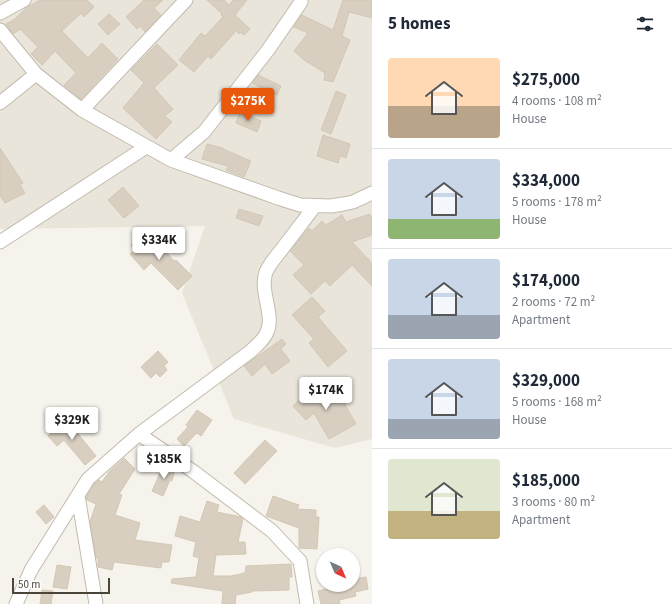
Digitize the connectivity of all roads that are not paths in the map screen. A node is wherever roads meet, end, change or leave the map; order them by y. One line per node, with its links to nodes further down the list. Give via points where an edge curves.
1 (24, 0): 4 (street)
2 (186, 0): 8 (street)
3 (301, 2): 10 (street, via 268,50 204,132)
4 (0, 13)
5 (0, 30): 6 (street)
6 (36, 74): 7 (street); 8 (street)
7 (0, 103)
8 (82, 110): 9 (street)
9 (146, 147): 10 (street); 13 (street)
10 (171, 160): 12 (street, via 278,198 300,205)
11 (371, 196): 12 (street, via 343,204)
12 (315, 206): 14 (street, via 273,260 266,273 264,280 269,326 261,342)
13 (0, 242)
14 (139, 434): 15 (street, via 88,479); 18 (street, via 272,531 294,553 300,561)
15 (78, 496): 16 (street, via 31,570); 17 (street)
16 (16, 604)
17 (96, 604)
18 (307, 604)

